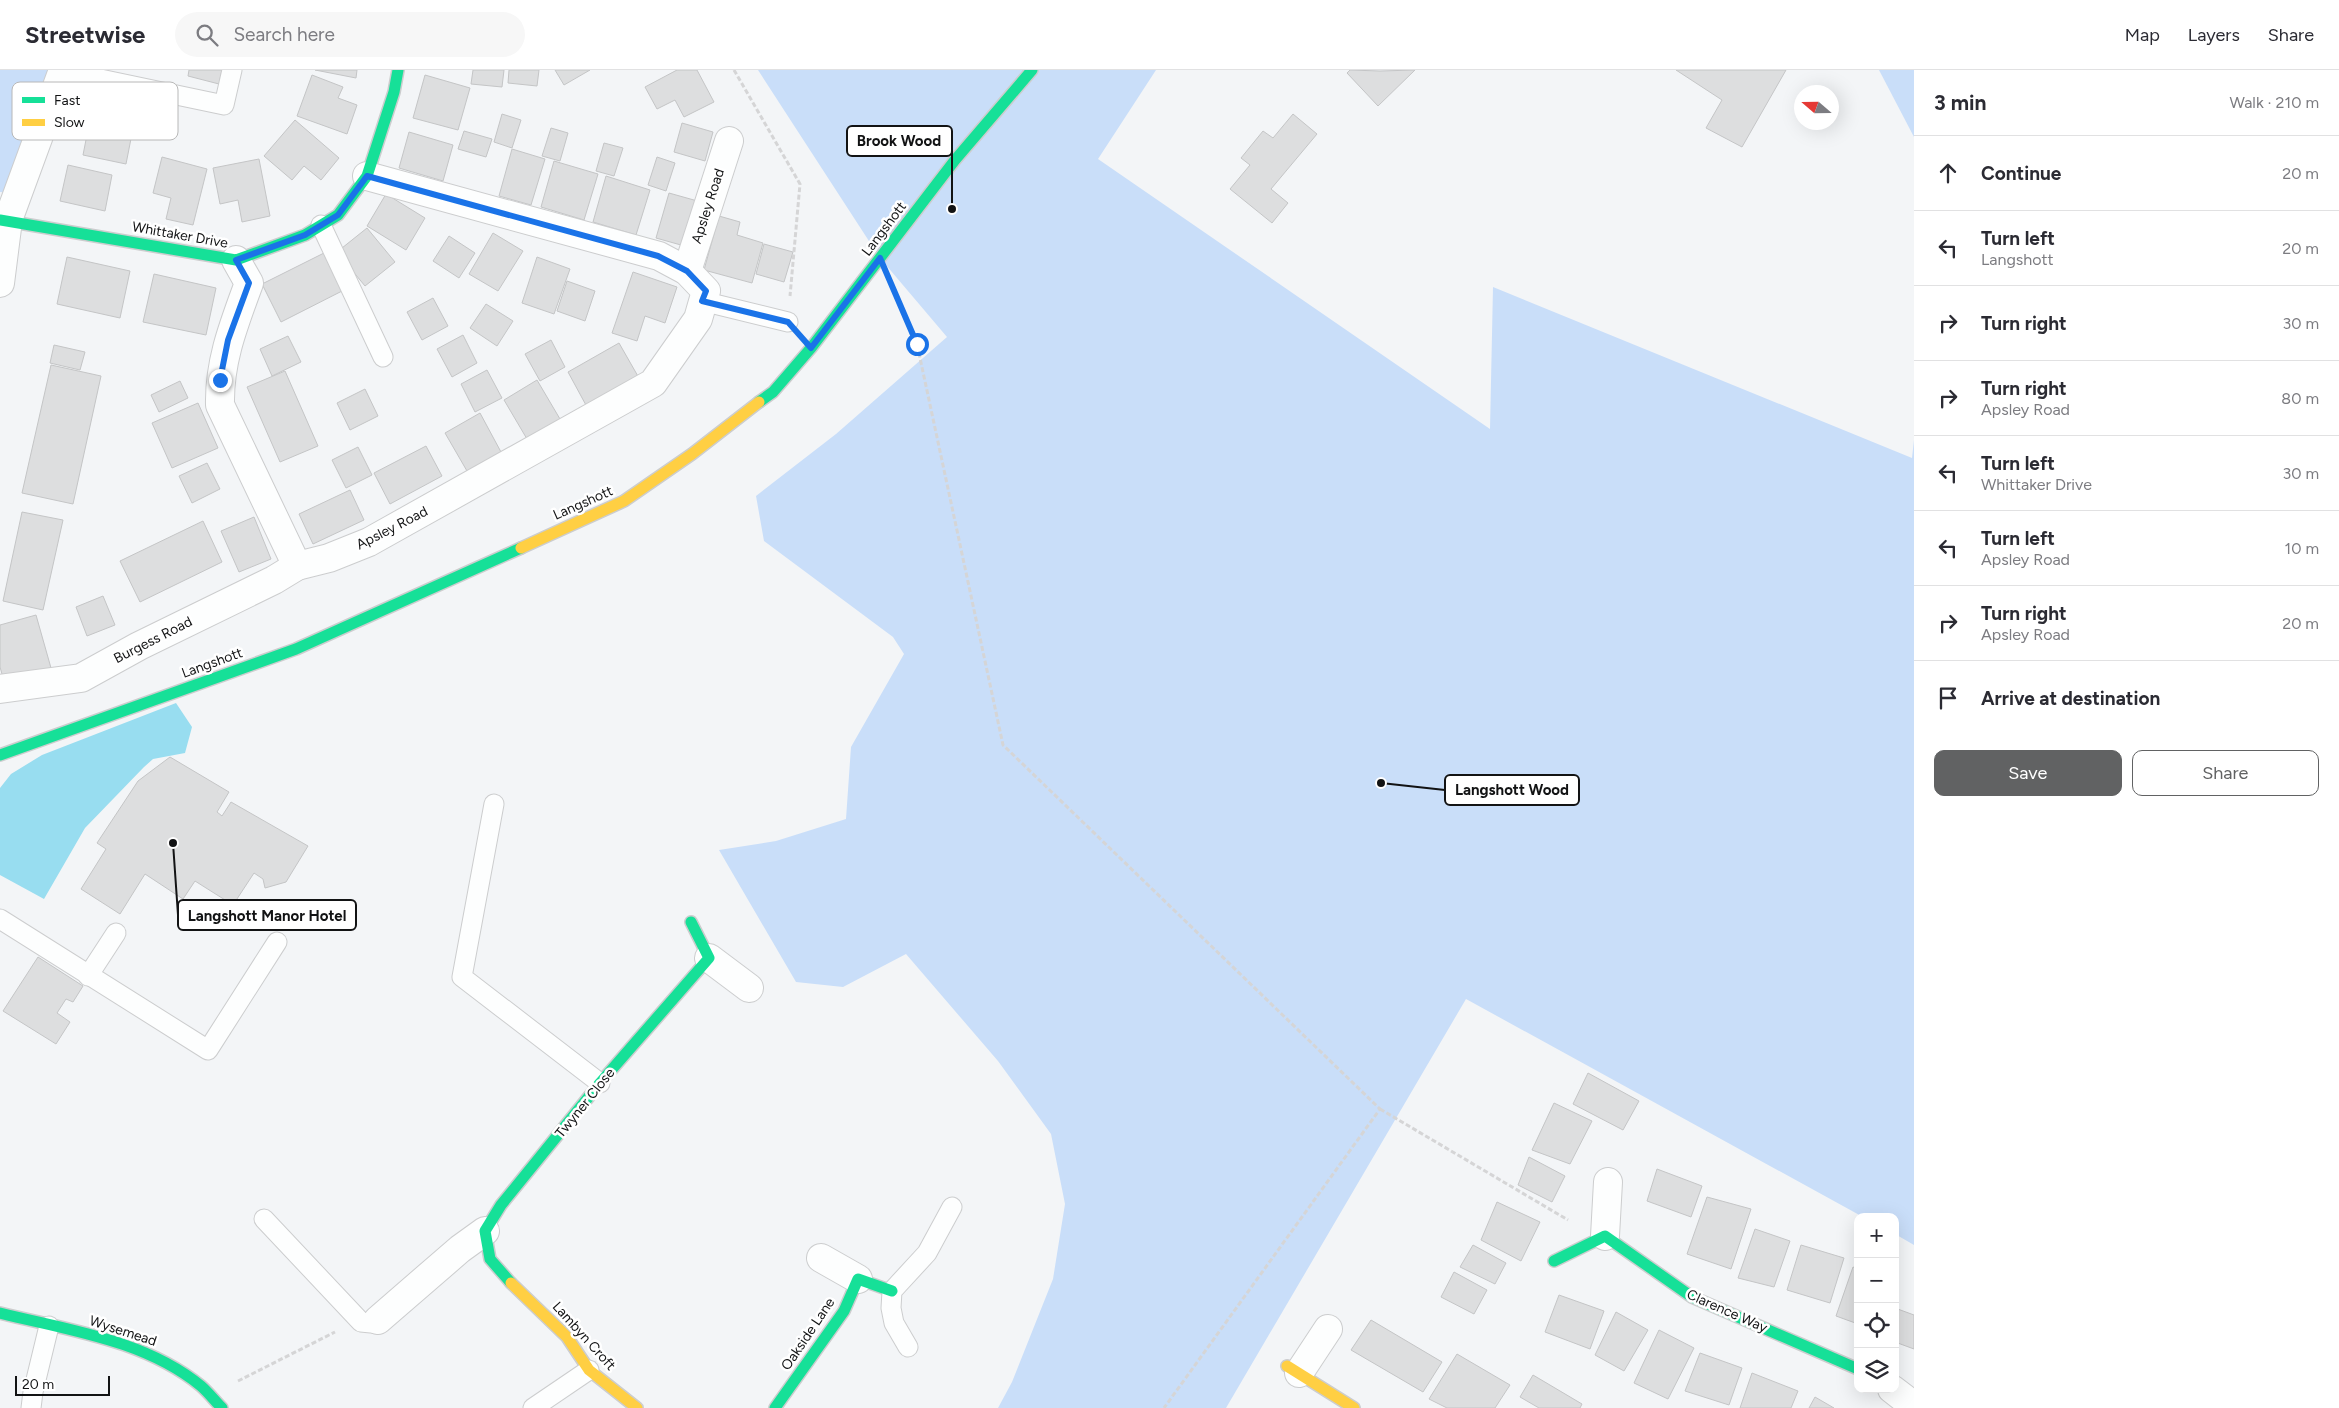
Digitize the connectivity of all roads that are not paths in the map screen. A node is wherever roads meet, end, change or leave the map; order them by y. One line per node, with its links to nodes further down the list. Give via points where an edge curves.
1 (63, 70): 5 (street); 6 (lane)
2 (232, 70): 7 (lane, via 224,105)
3 (398, 70): 10 (street, Whittaker Drive)
4 (1032, 70): 21 (street, Langshott, via 955,160 811,348 773,392 624,501 296,649)
5 (58, 82)
6 (118, 82)
7 (178, 95)
8 (35, 140): 11 (street)
9 (729, 141): 14 (street, Apsley Road)
10 (367, 176): 12 (street, Whittaker Drive, via 338,215); 14 (street, via 658,256)
11 (4, 220): 13 (street, Whittaker Drive); 15 (street)
12 (321, 225): 13 (street, Whittaker Drive, via 305,235); 18 (lane)
13 (236, 260): 19 (street, via 249,283 228,340 220,380 220,406)
14 (687, 271): 16 (street, via 706,291)
15 (0, 283)
16 (702, 301): 17 (lane); 19 (street, Apsley Road, via 698,319 653,383 369,542 329,558)
17 (788, 322)
18 (383, 357)
19 (297, 566): 20 (street, Burgess Road, via 81,678)
20 (0, 688)
21 (0, 755)
22 (494, 804): 30 (lane, via 462,977)
23 (0, 919): 28 (lane)
24 (692, 922): 27 (street)
25 (116, 933): 28 (lane)
26 (277, 942): 28 (lane, via 208,1050)
27 (709, 958): 29 (street); 30 (street, Twyner Close)
28 (88, 976)
29 (749, 988)
30 (600, 1083): 34 (street, Twyner Close, via 501,1205)
31 (1608, 1182): 35 (street)
32 (952, 1207): 39 (lane, via 927,1252)
33 (264, 1219): 41 (lane)
34 (485, 1231): 41 (street); 47 (street, Lambyn Croft, via 490,1258 502,1274 567,1337)
35 (1605, 1236): 37 (street); 45 (street, Clarence Way, via 1692,1297)
36 (821, 1258): 38 (street)
37 (1554, 1261)
38 (858, 1279): 39 (street); 54 (street, Oakside Lane, via 844,1311)
39 (892, 1291): 44 (lane, via 894,1322)
40 (0, 1313): 42 (street, Wysemead)
41 (366, 1318)
42 (49, 1326): 50 (lane); 51 (street, Wysemead, via 155,1357 199,1384)
43 (1328, 1330): 46 (street)
44 (908, 1346)
45 (1854, 1367)
46 (1293, 1369): 55 (street)
47 (590, 1370): 52 (lane); 53 (street, Lambyn Croft)
48 (1897, 1393): 49 (street)
49 (1914, 1406)
50 (31, 1408)
51 (222, 1408)
52 (532, 1408)
53 (637, 1408)
54 (775, 1408)
55 (1354, 1408)

